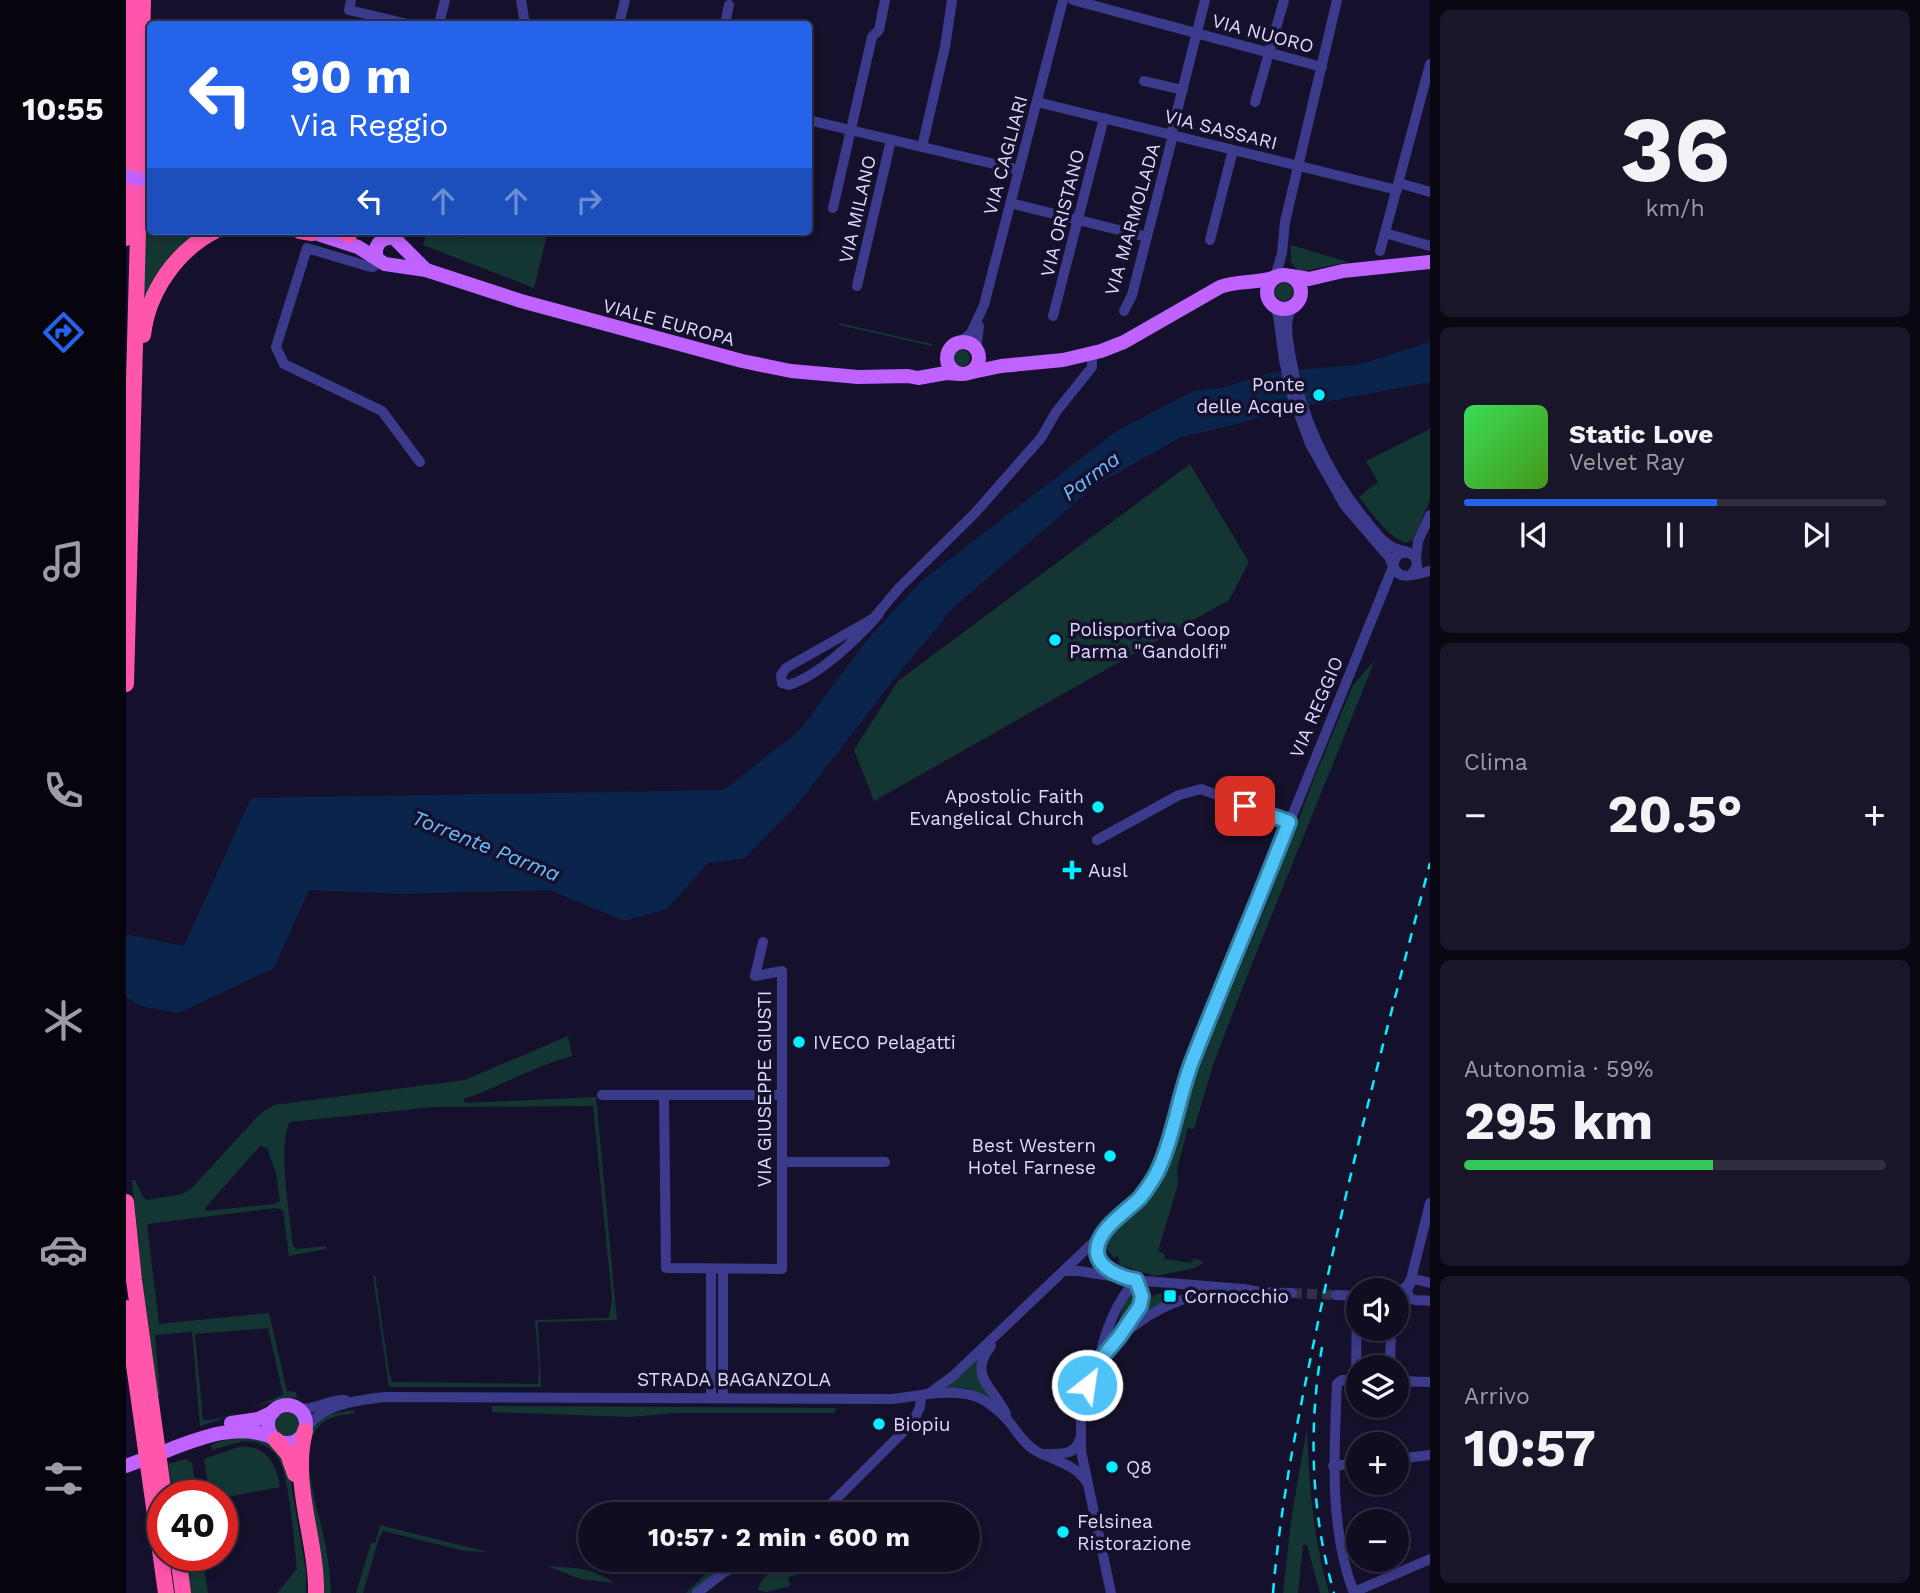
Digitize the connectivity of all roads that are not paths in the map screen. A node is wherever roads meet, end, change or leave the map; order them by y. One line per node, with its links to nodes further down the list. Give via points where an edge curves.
1 (132, 0): 40 (highway)
2 (143, 0): 40 (highway)
3 (150, 0): 16 (highway)
4 (445, 0): 18 (street)
5 (521, 0): 19 (street)
6 (625, 0): 20 (street)
7 (885, 0): 34 (street)
8 (952, 0): 37 (street)
9 (1063, 0): 29 (street, VIA CAGLIARI)
10 (1073, 0): 22 (street, VIA NUORO)
11 (1205, 0): 22 (street, VIA MARMOLADA)
12 (1284, 0): 23 (street)
13 (1337, 0): 25 (street)
14 (350, 5): 17 (street)
15 (729, 5): 21 (street)
16 (153, 21)
17 (399, 21)
18 (440, 21)
19 (524, 21)
20 (620, 21)
21 (726, 21)
22 (1197, 33): 23 (street, VIA NUORO); 27 (street, VIA MARMOLADA)
23 (1269, 53): 25 (street, VIA NUORO); 30 (street)
24 (1430, 64): 28 (street)
25 (1321, 67): 39 (street)
26 (1144, 81): 27 (street)
27 (1183, 90): 35 (street, VIA MARMOLADA)
28 (1425, 100): 42 (street)
29 (1037, 102): 31 (street, VIA SASSARI); 41 (street, VIA CAGLIARI)
30 (1255, 102)
31 (1104, 118): 35 (street, VIA SASSARI); 49 (street, VIA ORISTANO)
32 (812, 121): 34 (street, VIA MILANO)
33 (147, 130): 40 (highway)
34 (851, 130): 36 (street, VIA MILANO); 46 (street, VIA MILANO)
35 (1172, 135): 38 (street, VIA SASSARI); 55 (street, VIA MARMOLADA)
36 (891, 140): 37 (street, VIA MILANO); 67 (street, VIA MILANO)
37 (922, 147): 41 (street, VIA MILANO)
38 (1233, 150): 39 (street, VIA SASSARI); 57 (street)
39 (1298, 166): 42 (street, VIA SASSARI); 59 (street)
40 (138, 169)
41 (1019, 170): 45 (street, VIA CAGLIARI)
42 (1398, 186): 44 (street, VIA SASSARI); 50 (street)
43 (137, 191): 48 (highway); 51 (highway)
44 (1430, 192)
45 (1010, 203): 49 (street); 72 (street, VIA CAGLIARI)
46 (833, 208)
47 (126, 211): 48 (highway)
48 (127, 217): 51 (highway)
49 (1078, 220): 55 (street); 71 (street, VIA ORISTANO)
50 (1385, 233): 58 (street); 60 (street)
51 (132, 234): 79 (highway)
52 (208, 235): 79 (highway, via 178,259 150,304)
53 (317, 235): 61 (main road, VIALE EUROPA, via 358,247)
54 (364, 235): 56 (main road)
55 (1147, 237): 70 (street, VIA MARMOLADA)
56 (392, 238): 61 (main road, via 376,248); 61 (main road, via 401,259); 63 (main road)
57 (1210, 240)
58 (1430, 246)
59 (1282, 251): 64 (street); 66 (street)
60 (1380, 251)
61 (384, 262): 63 (main road, VIALE EUROPA); 80 (street, via 367,266 307,248 276,347 284,364 382,411)
62 (1430, 262): 65 (main road)
63 (426, 270): 78 (main road, VIALE EUROPA, via 534,305 742,361 806,373)
64 (1291, 276): 65 (main road); 66 (main road); 69 (main road, via 1301,293)
65 (1326, 276): 69 (main road)
66 (1275, 277): 68 (main road, VIALE EUROPA, via 1231,283); 69 (main road, via 1268,286)
67 (857, 286)
68 (1208, 295): 69 (main road, VIALE EUROPA, via 1246,286 1260,289); 75 (main road, VIALE EUROPA, via 1124,342)
69 (1283, 308): 81 (street, via 1301,400)
70 (1124, 311)
71 (1054, 316)
72 (979, 319): 73 (street, VIA CAGLIARI, via 970,335); 74 (street, VIA CAGLIARI)
73 (954, 346): 74 (main road, via 968,343); 77 (main road, via 947,357 949,366); 78 (main road, VIALE EUROPA, via 935,366)
74 (976, 351): 76 (main road, via 984,360); 77 (main road, via 977,365)
75 (1091, 354): 76 (main road, VIALE EUROPA); 88 (street, via 1091,369 1041,438)
76 (1001, 366): 77 (main road, VIALE EUROPA)
77 (964, 373): 78 (main road, VIALE EUROPA)
78 (908, 376)
79 (133, 420): 89 (highway)
80 (420, 462)
81 (1333, 480): 83 (street, via 1381,539); 84 (street)
82 (1430, 515): 83 (street, VIA REGGIO)
83 (1411, 556): 84 (street, VIA REGGIO, via 1395,556); 85 (street); 86 (street, VIA REGGIO, via 1416,569)
84 (1393, 567): 86 (street, via 1400,575); 87 (street, VIA REGGIO)
85 (1430, 570): 86 (street)
86 (1410, 575): 87 (street)
87 (1382, 595): 90 (street, VIA REGGIO)
88 (879, 614): 88 (street, via 786,668 782,683 795,683 828,662)
89 (126, 684)
90 (1289, 822): 91 (street, via 1200,789 1179,795); 100 (street, VIA REGGIO, via 1192,1063 1159,1167 1141,1196)
91 (1097, 840)
92 (762, 942): 95 (street, VIA GIUSEPPE GIUSTI, via 755,976 782,971)
93 (602, 1095): 94 (street)
94 (664, 1095): 95 (street); 102 (street, via 666,1269)
95 (782, 1095): 96 (street, VIA GIUSEPPE GIUSTI)
96 (782, 1162): 97 (street); 102 (street, VIA GIUSEPPE GIUSTI, via 782,1269)
97 (885, 1162)
98 (126, 1202): 139 (highway)
99 (1430, 1203): 106 (street)
100 (1103, 1234): 103 (street); 104 (street, via 1098,1257)
101 (1424, 1260): 105 (street, via 1419,1270)
102 (717, 1269): 123 (street)
103 (1064, 1271): 104 (street); 116 (street)
104 (1130, 1280): 107 (street); 117 (street, via 1142,1301); 118 (street)
105 (1427, 1282): 106 (street, via 1416,1279)
106 (1409, 1283)
107 (1260, 1292): 108 (street); 117 (street, via 1209,1293 1181,1300 1147,1316)
108 (1292, 1293)
109 (1336, 1295): 110 (street)
110 (1346, 1295)
111 (1409, 1295): 113 (street)
112 (1409, 1299): 113 (street)
113 (1414, 1300): 114 (street)
114 (1430, 1301)
115 (126, 1308): 138 (highway)
116 (1007, 1323): 122 (street, via 957,1372); 127 (street, via 985,1354 981,1369)
117 (1119, 1337): 118 (street)
118 (1098, 1362): 129 (street, via 1084,1398)
119 (1346, 1380): 137 (street, via 1336,1384)
120 (1409, 1381): 121 (street)
121 (1430, 1382)
122 (925, 1395): 123 (street, STRADA BAGANZOLA, via 893,1399); 127 (street, STRADA BAGANZOLA, via 974,1395 994,1407); 141 (street, via 913,1422)
123 (717, 1398): 124 (street, STRADA BAGANZOLA, via 410,1396)
124 (355, 1401): 125 (street, STRADA BAGANZOLA, via 335,1400 306,1410); 128 (street, STRADA BAGANZOLA, via 319,1415)
125 (295, 1407): 126 (main road, STRADA BAGANZOLA, via 283,1405); 128 (main road, via 305,1418)
126 (273, 1412): 130 (main road, STRADA BAGANZOLA, via 228,1424); 131 (main road, via 268,1427)
127 (1011, 1426): 133 (street, STRADA BAGANZOLA)
128 (305, 1431): 131 (main road, STRADA BAGANZOLA, via 291,1443); 153 (highway, via 300,1464)
129 (1080, 1437): 133 (street, via 1071,1452); 140 (street)
130 (202, 1438): 131 (main road, STRADA BAGANZOLA, via 245,1430); 132 (main road, STRADA BAGANZOLA)
131 (276, 1440): 152 (highway, via 288,1454 295,1475)
132 (166, 1451)
133 (1042, 1454): 140 (street, STRADA BAGANZOLA, via 1080,1473)
134 (1430, 1455): 135 (street)
135 (1409, 1457)
136 (1346, 1464): 137 (street)
137 (1333, 1466): 156 (street)
138 (156, 1480)
139 (157, 1480)
140 (1088, 1488): 155 (street)
141 (833, 1502)
142 (1430, 1559): 156 (street)
143 (157, 1571): 148 (highway)
144 (164, 1571): 149 (highway)
145 (176, 1571): 150 (highway)
146 (178, 1571): 151 (highway)
147 (725, 1572): 154 (street)
148 (155, 1593)
149 (166, 1593)
150 (178, 1593)
151 (183, 1593)
152 (309, 1593)
153 (316, 1593)
154 (697, 1593)
155 (1111, 1593)
156 (1354, 1593)

